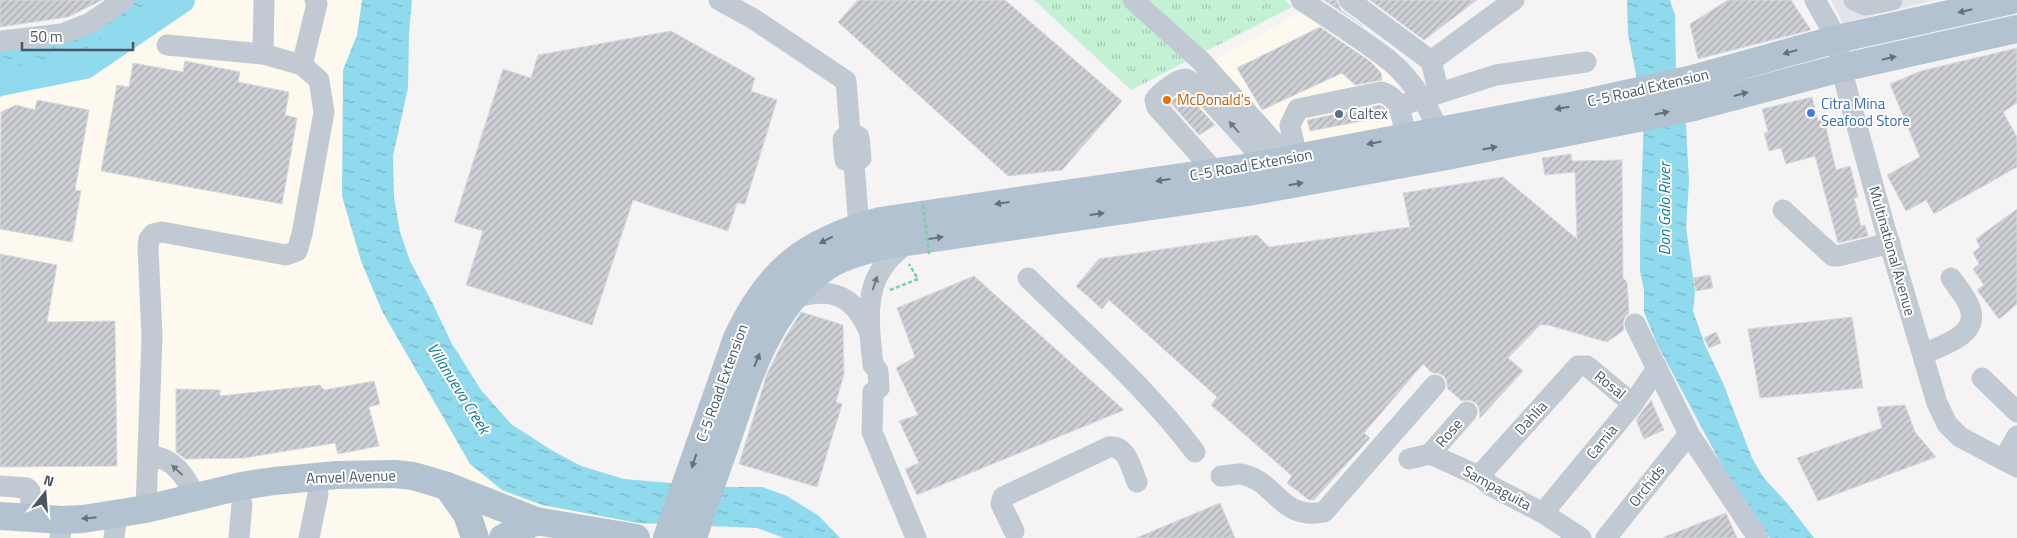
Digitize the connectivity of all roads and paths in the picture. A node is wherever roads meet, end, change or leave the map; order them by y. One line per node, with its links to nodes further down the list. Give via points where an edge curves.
1 (124, 0): 15 (street, via 90,23 62,34)
2 (264, 0): 17 (street)
3 (315, 0): 20 (street, via 317,4)
4 (719, 0): 32 (street, via 752,18 846,81 850,132 859,137 861,158 854,164)
5 (1133, 0): 28 (street, via 1201,61)
6 (1302, 0): 22 (street, via 1390,61)
7 (1349, 0): 18 (street)
8 (1514, 0): 18 (street)
9 (1815, 0): 14 (street, Multinational Avenue)
10 (1854, 0): 11 (street, via 1866,5)
11 (1892, 0)
12 (2012, 0): 14 (main road, C-5 Road Extension, one-way to 14)
13 (2017, 29): 21 (main road, C-5 Road Extension, one-way to 13)
14 (1837, 39): 21 (street, Multinational Avenue); 24 (main road, C-5 Road Extension, one-way to 24, via 1689,80)
15 (0, 41)
16 (167, 45): 17 (street)
17 (263, 54): 20 (street)
18 (1431, 61): 22 (street)
19 (1586, 62): 22 (street, via 1496,75)
20 (302, 66): 54 (street, via 319,80 324,112 302,234 296,251 286,255 162,232 153,234 149,239 152,336)
21 (1841, 68): 24 (main road, C-5 Road Extension, one-way to 21, via 1694,107); 33 (street, Multinational Avenue)
22 (1430, 96): 23 (street); 25 (street)
23 (1398, 106): 26 (street); 28 (street, via 1393,97 1381,92 1298,109)
24 (1628, 107): 25 (main road, C-5 Road Extension, one-way to 25); 27 (main road, C-5 Road Extension, one-way to 24)
25 (1439, 130): 26 (main road, C-5 Road Extension); 27 (street)
26 (1406, 137): 28 (main road, C-5 Road Extension, one-way to 28)
27 (1447, 156): 28 (main road, C-5 Road Extension, one-way to 27)
28 (1269, 168): 29 (main road, C-5 Road Extension); 29 (street, one-way to 29, via 1196,85 1188,79 1181,79 1159,94 1155,100 1157,108); 34 (main road, C-5 Road Extension, one-way to 28)
29 (1215, 172): 32 (main road, C-5 Road Extension, one-way to 32)
30 (924, 204): 34 (path, bridge)
31 (1783, 210): 33 (street, via 1833,256)
32 (859, 227): 46 (main road, C-5 Road Extension, one-way to 46, via 828,238 808,250 764,291 737,338)
33 (1890, 243): 41 (street, Multinational Avenue)
34 (914, 251): 37 (path); 38 (main road, C-5 Road Extension, via 886,245 838,260 822,270); 40 (street, one-way to 34, via 877,277 890,259)
35 (1028, 278): 52 (street, via 1148,395)
36 (1951, 278): 41 (street, via 1971,308 1970,322 1959,338)
37 (918, 279)
38 (794, 298): 40 (street, via 815,292 836,295 856,309); 46 (main road, C-5 Road Extension, one-way to 38, via 771,327)
39 (1635, 324): 43 (street)
40 (869, 331): 80 (street, via 873,365 867,376 868,389 873,392 872,432)
41 (1923, 354): 56 (street, Multinational Avenue, via 1937,403 1947,424 1960,437)
42 (1587, 366): 47 (street, Rosal); 58 (street, Dahlia, via 1578,366)
43 (1657, 368): 47 (street, Camia); 50 (street)
44 (1982, 378): 49 (street)
45 (1434, 385): 57 (street, via 1324,512 1298,513 1256,479 1239,474)
46 (727, 402): 78 (main road, C-5 Road Extension, one-way to 78); 79 (main road, C-5 Road Extension)
47 (1633, 404): 66 (street, Camia)
48 (1467, 412): 53 (street, Rose)
49 (2017, 412)
50 (1689, 434): 82 (street, Orchids); 83 (street)
51 (2017, 436): 56 (street)
52 (1195, 452)
53 (1430, 454): 55 (street); 58 (street, Sampaguita)
54 (149, 457): 63 (street, one-way to 54, via 188,480 179,470 165,460); 65 (street)
55 (1409, 459)
56 (2011, 464)
57 (1221, 476)
58 (1479, 476): 66 (street, Sampaguita, via 1491,486)
59 (1137, 482): 71 (street, via 1122,450 1116,446 1109,447 1003,497 1001,504)
60 (0, 486): 70 (street, via 27,488)
61 (447, 486): 62 (main road, Amvel Avenue, via 422,493); 63 (main road, Amvel Avenue, via 413,476 351,475 274,481); 68 (main road); 75 (main road, via 467,514)
62 (318, 494): 64 (main road, Amvel Avenue); 74 (street)
63 (195, 497): 65 (main road, Amvel Avenue)
64 (242, 504): 69 (main road, Amvel Avenue); 73 (street)
65 (146, 509): 69 (main road, Amvel Avenue)
66 (1543, 512): 81 (street, Sampaguita)
67 (0, 516): 70 (main road, Amvel Avenue)
68 (536, 521): 76 (main road); 77 (main road)
69 (115, 528): 70 (main road, Amvel Avenue)
70 (55, 531): 72 (main road, Amvel Avenue)
71 (1014, 531)
72 (0, 534)
73 (238, 538)
74 (309, 538)
75 (474, 538)
76 (503, 538)
77 (636, 538)
78 (666, 538)
79 (693, 538)
80 (916, 538)
81 (1581, 538)
82 (1606, 538)
83 (1758, 538)

